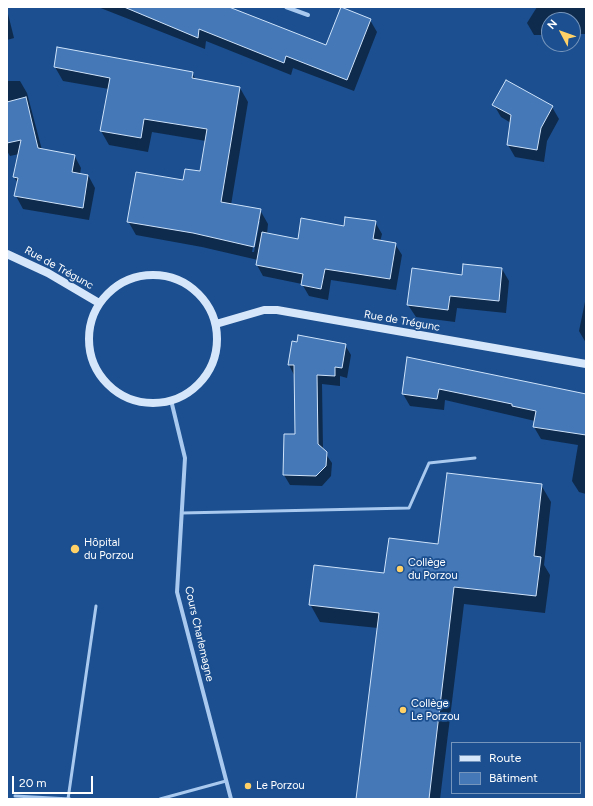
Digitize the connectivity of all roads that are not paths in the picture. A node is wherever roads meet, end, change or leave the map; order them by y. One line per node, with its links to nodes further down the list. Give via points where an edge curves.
1 (286, 7): 2 (street)
2 (308, 15)
3 (7, 254): 4 (main road, Rue de Trégunc, via 48,273)
4 (99, 303): 5 (main road, Rue de Trégunc, via 118,284 137,276 158,274 178,279 195,289 208,305); 7 (main road, Rue de Trégunc, via 92,315 88,336 90,358 100,377 116,392 136,401 159,403)
5 (216, 324): 6 (main road, Rue de Trégunc, via 264,310 276,310); 7 (main road, Rue de Trégunc, via 217,346 211,367 198,385 180,398)
6 (586, 364)
7 (171, 400): 9 (street, Cours Charlemagne, via 185,458)
8 (475, 458): 9 (lane, via 429,463 409,508)
9 (182, 513): 11 (street, Cours Charlemagne, via 177,592)
10 (96, 606): 13 (lane)
11 (226, 781): 14 (lane); 15 (street, Cours Charlemagne)
12 (15, 796): 13 (lane)
13 (69, 799)
14 (160, 799)
15 (231, 799)

